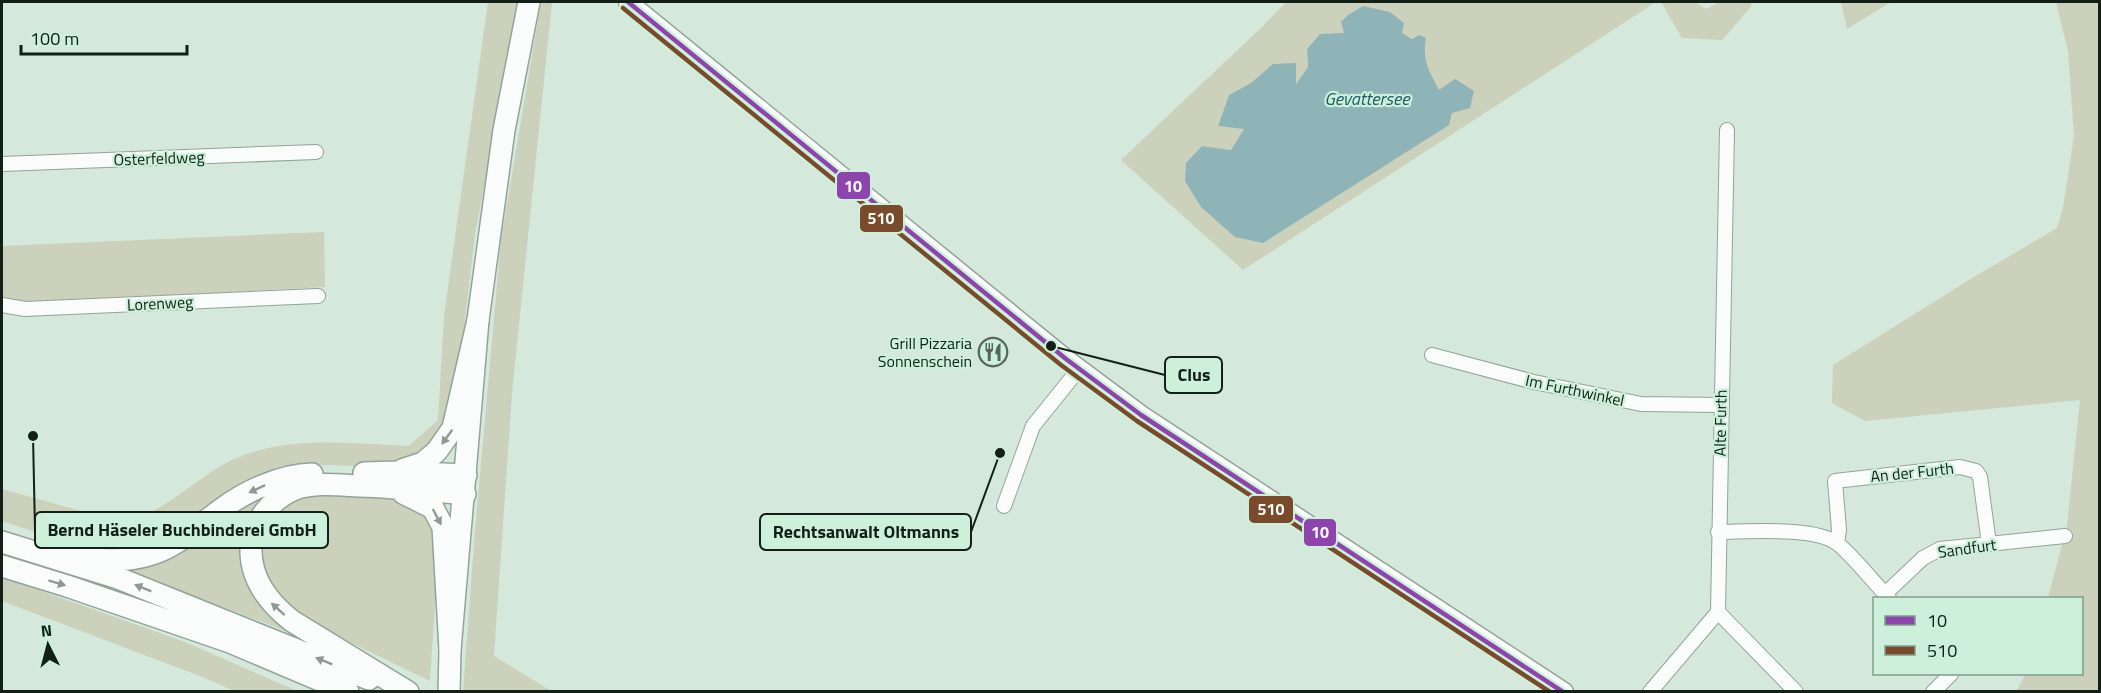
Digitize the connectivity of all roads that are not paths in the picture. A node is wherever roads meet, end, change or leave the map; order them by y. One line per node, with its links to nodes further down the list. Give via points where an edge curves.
1 (529, 2): 8 (main road, via 504,130)
2 (628, 2): 10 (main road)
3 (1727, 130): 11 (street, Alte Furth)
4 (316, 152): 5 (street, Osterfeldweg)
5 (2, 164)
6 (318, 296): 7 (street, Lorenweg, via 25,309)
7 (2, 305)
8 (478, 320): 12 (main road, one-way to 12, via 453,428 423,463); 13 (main road)
9 (1432, 356): 11 (street, Im Furthwinkel, via 1641,404)
10 (1079, 369): 14 (street, via 1033,426); 29 (main road, via 1141,415)
11 (1721, 405): 15 (street, Alte Furth)
12 (393, 479): 13 (main road); 20 (main road, one-way to 20, via 302,474 275,481 224,507 169,548 149,555 105,559); 24 (main road, one-way to 24, via 433,508 442,526); 26 (main road, one-way to 12, via 277,609 261,587 251,558 256,526 263,514 271,504 296,489)
13 (465, 484): 24 (main road)
14 (1004, 506)
15 (1718, 532): 18 (street, Sandfurt, via 1799,532); 23 (street, Alte Furth)
16 (2065, 536): 19 (street, Sandfurt)
17 (2, 542): 20 (main road)
18 (1838, 543): 19 (street, An der Furth, via 1835,481 1960,467 1976,471 1980,477); 22 (street, Sandfurt)
19 (1989, 544): 22 (street, Sandfurt, via 1932,552)
20 (34, 552): 26 (main road, one-way to 20, via 118,579)
21 (2, 566): 27 (main road, one-way to 27, via 230,642)
22 (1887, 596)
23 (1718, 612): 30 (street); 31 (street)
24 (450, 650): 28 (main road)
25 (1951, 675): 32 (street)
26 (401, 690)
27 (348, 692)
28 (449, 692)
29 (1564, 692)
30 (1650, 692)
31 (1796, 692)
32 (1933, 692)

